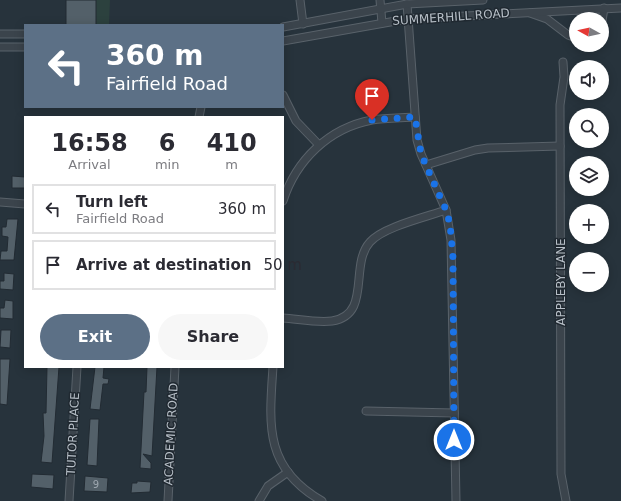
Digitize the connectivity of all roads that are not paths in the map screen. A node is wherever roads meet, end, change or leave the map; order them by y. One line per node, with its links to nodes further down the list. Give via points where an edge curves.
1 (300, 0): 12 (street)
2 (380, 0): 7 (street)
3 (483, 0): 4 (street, SUMMERHILL ROAD)
4 (407, 4): 7 (street, SUMMERHILL ROAD); 10 (street)
5 (604, 8): 6 (street, SUMMERHILL ROAD); 8 (street, SUMMERHILL ROAD); 9 (street)
6 (621, 8)
7 (380, 9): 11 (street); 12 (street, SUMMERHILL ROAD)
8 (526, 12): 10 (street, SUMMERHILL ROAD); 16 (street, via 547,19)
9 (603, 12)
10 (408, 19): 11 (street, SUMMERHILL ROAD); 22 (street)
11 (382, 23): 17 (street, SUMMERHILL ROAD)
12 (303, 24): 13 (street, SUMMERHILL ROAD)
13 (284, 27)
14 (0, 34): 15 (street)
15 (24, 34)
16 (569, 35)
17 (284, 41)
18 (0, 47): 19 (street)
19 (24, 47)
20 (563, 62): 24 (street, APPLEBY LANE)
21 (284, 97): 23 (street, via 296,121)
22 (415, 117): 23 (street, via 361,123 339,132); 25 (street, via 417,140)
23 (319, 145): 26 (street, via 296,171)
24 (560, 146): 25 (street, via 488,148); 42 (street, APPLEBY LANE, via 561,474)
25 (426, 165): 29 (street)
26 (284, 199)
27 (0, 202): 28 (street)
28 (24, 204)
29 (446, 210): 30 (street, via 387,230 372,240 361,260 356,302 344,316 326,321); 35 (street, via 453,258)
30 (284, 318)
31 (77, 368): 37 (street, TUTOR PLACE)
32 (175, 368): 38 (street, ACADEMIC ROAD)
33 (273, 368): 36 (street, via 271,432 276,451)
34 (366, 411): 35 (street)
35 (454, 413): 41 (street)
36 (288, 472): 39 (street, via 272,482); 40 (street, via 305,490)
37 (69, 501)
38 (168, 501)
39 (259, 501)
40 (322, 501)
41 (456, 501)
42 (566, 501)

